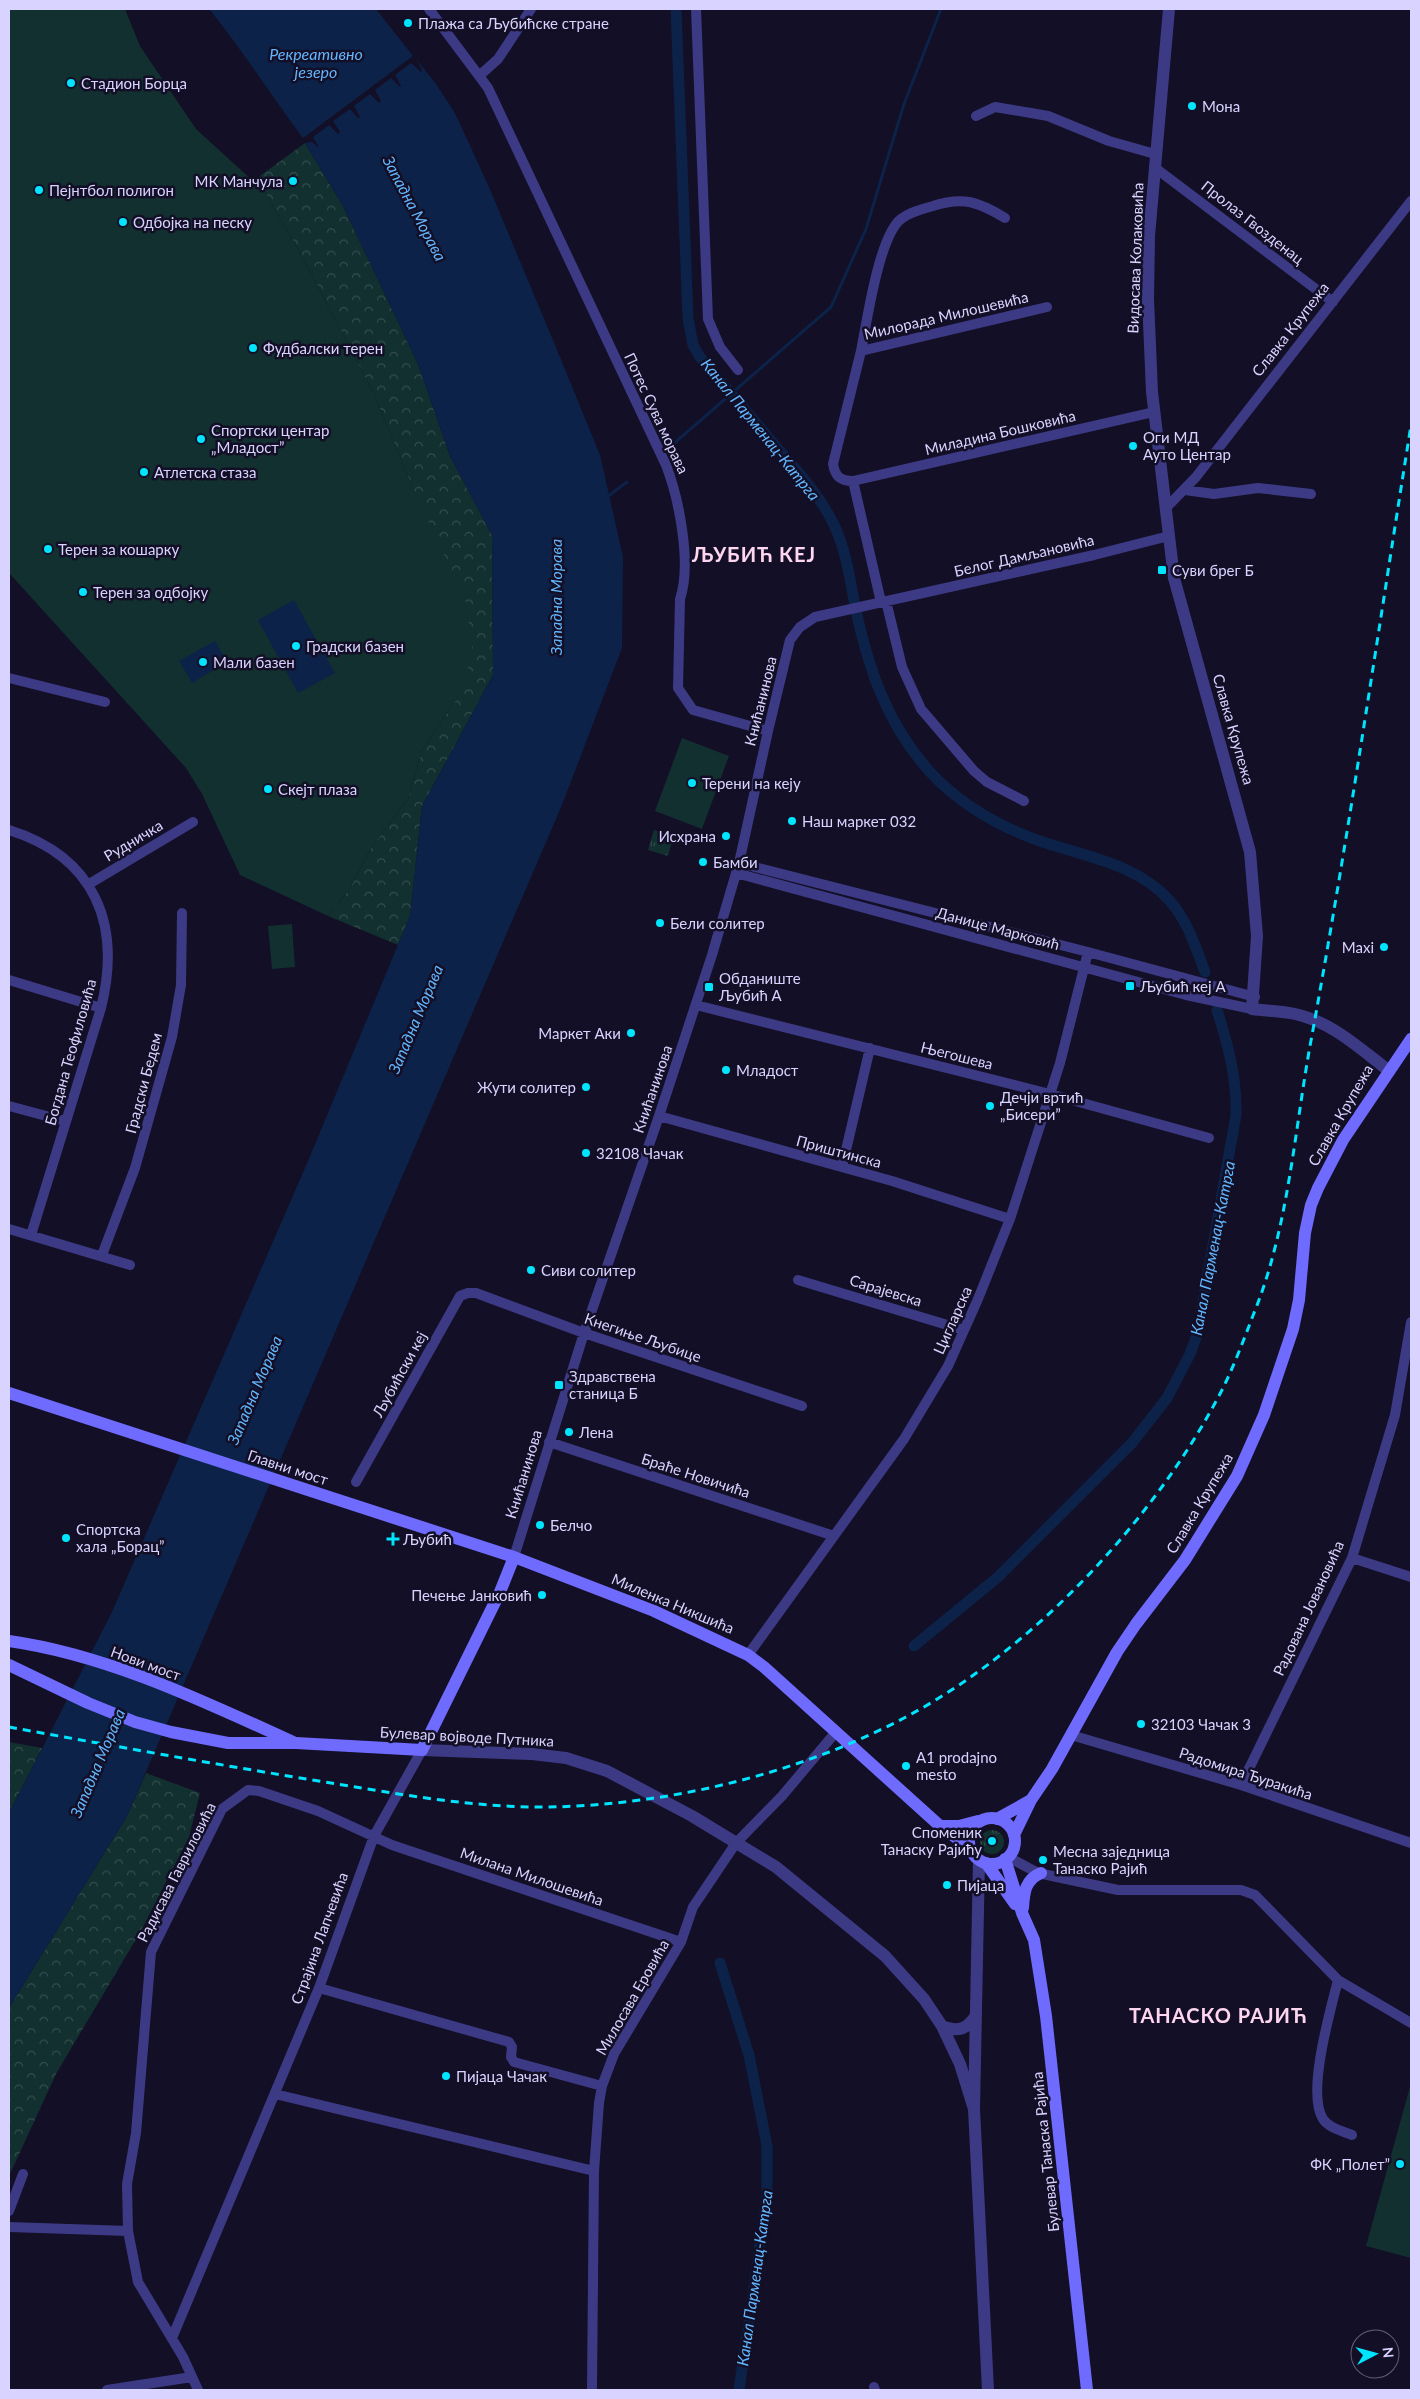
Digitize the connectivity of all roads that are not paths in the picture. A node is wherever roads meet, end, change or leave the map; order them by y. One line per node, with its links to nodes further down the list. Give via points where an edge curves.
1 (429, 9): 5 (street, Потес Сува морава)
2 (531, 9): 5 (street, via 498,59)
3 (696, 9): 13 (street, via 708,319 720,347)
4 (1169, 9): 7 (street, Видосава Колаковића)
5 (479, 76): 24 (street, Потес Сува морава, via 488,88 674,486 683,550 678,688 693,710)
6 (976, 116): 7 (street, via 995,107 1048,116)
7 (1155, 160): 10 (street, Пролаз Гвозденац); 14 (street, Видосава Колаковића, via 1150,209 1148,299)
8 (1411, 200): 10 (street, Славка Крупежа)
9 (1005, 218): 12 (street, via 984,205 961,200 912,213 900,220 890,233 879,264)
10 (1333, 302): 16 (street, Славка Крупежа)
11 (1048, 306): 12 (street, Милорада Милошевића)
12 (860, 355): 15 (street, via 833,464 837,477)
13 (738, 370)
14 (1154, 412): 15 (street, Миладина Бошковића); 18 (street, Видосава Колаковића)
15 (852, 481): 20 (street)
16 (1184, 490): 17 (street, via 1214,494 1258,488); 18 (street, Славка Крупежа)
17 (1311, 494)
18 (1166, 508): 19 (street, Славка Крупежа)
19 (1169, 536): 20 (street, Белог Дамљановића); 34 (street, Славка Крупежа, via 1182,614 1250,852 1256,914)
20 (884, 602): 21 (street, Белог Дамљановића, via 815,617); 25 (street, via 902,667 921,709 974,771 987,782)
21 (800, 627): 24 (street, Книћанинова, via 790,640)
22 (9, 678): 23 (street)
23 (105, 702)
24 (768, 732): 28 (street, Книћанинова)
25 (1024, 801)
26 (193, 822): 29 (street, Рудничка)
27 (9, 830): 29 (street, Богдана Теофиловића, via 52,848 69,861)
28 (738, 868): 31 (street, Данице Марковић); 32 (street, Данице Марковић); 35 (street, Книћанинова)
29 (89, 884): 36 (street, Богдана Теофиловића, via 107,931 108,982)
30 (182, 913): 49 (street, Градски Бедем, via 181,986 172,1036 135,1168)
31 (1088, 952): 32 (street, Цигларска); 34 (street, Данице Марковић)
32 (1085, 968): 34 (street, Данице Марковић, via 1186,994); 40 (street, Цигларска)
33 (9, 980): 36 (street)
34 (1253, 1003): 39 (street, Славка Крупежа, via 1322,1023)
35 (696, 1005): 38 (street, Његошева); 42 (street, Книћанинова)
36 (101, 1008): 43 (street, Богдана Теофиловића)
37 (1411, 1039): 39 (main road)
38 (870, 1048): 40 (street, Његошева); 45 (street)
39 (1388, 1070): 70 (main road, Славка Крупежа, via 1332,1158 1311,1205 1293,1329 1264,1415 1240,1471 1185,1560 1120,1647)
40 (1050, 1094): 44 (street, Његошева); 46 (street, Цигларска)
41 (9, 1106): 43 (street)
42 (660, 1116): 45 (street, Приштинска); 55 (street, Книћанинова)
43 (65, 1121): 48 (street, Богдана Теофиловића)
44 (1209, 1138)
45 (842, 1167): 46 (street, Приштинска)
46 (1010, 1219): 54 (street, Цигларска)
47 (9, 1229): 48 (street)
48 (31, 1235): 49 (street)
49 (102, 1255): 50 (street)
50 (130, 1265)
51 (798, 1280): 54 (street, Сарајевска)
52 (476, 1293): 55 (street, Кнегиње Љубице); 59 (street, Љубићски кеј, via 460,1296)
53 (1411, 1322): 63 (street, Радована Јовановића, via 1395,1416)
54 (964, 1330): 61 (street, Цигларска, via 948,1366 904,1439)
55 (584, 1333): 57 (street, Кнегиње Љубице); 58 (street, Книћанинова)
56 (9, 1393): 60 (main road, Главни мост)
57 (802, 1406)
58 (549, 1442): 61 (street, Браће Новичића); 62 (street, Книћанинова)
59 (356, 1482)
60 (341, 1501): 62 (main road, Миленка Никшића)
61 (834, 1536): 66 (street, Цигларска)
62 (514, 1557): 66 (main road, Миленка Никшића, via 654,1611); 72 (main road, Страјина Лапчевића)
63 (1352, 1558): 64 (street); 73 (street, Радована Јовановића)
64 (1411, 1577)
65 (9, 1641): 68 (main road, Нови мост, via 130,1672)
66 (748, 1655): 69 (main road, Миленка Никшића)
67 (9, 1665): 71 (main road, Булевар војводе Путника, via 53,1688 135,1722 170,1732 228,1743)
68 (266, 1730): 71 (main road, Булевар војводе Путника)
69 (835, 1734): 77 (main road, Миленка Никшића); 80 (street, Милосава Еровића)
70 (1071, 1736): 73 (street, Радомира Ђуракића); 74 (main road, Славка Крупежа)
71 (296, 1743): 72 (main road, Булевар војводе Путника)
72 (422, 1750): 79 (street, Страјина Лапчевића); 80 (street, Булевар војводе Путника, via 566,1758 607,1771)
73 (1241, 1785): 81 (street, Радомира Ђуракића)
74 (1031, 1800): 75 (main road); 78 (main road, Славка Крупежа)
75 (997, 1818): 76 (main road); 78 (main road)
76 (981, 1821): 77 (main road); 82 (main road, via 969,1835)
77 (940, 1826): 82 (main road, Миленка Никшића)
78 (1014, 1834): 83 (main road, via 1014,1846)
79 (374, 1836): 87 (street, Милана Милошевића, via 392,1845); 89 (street, Страјина Лапчевића); 101 (street, Радисава Гавриловића, via 318,1811 259,1791 248,1790 222,1809 151,1952 136,2133 127,2184)
80 (736, 1843): 87 (street, Милосава Еровића, via 693,1907); 92 (street, Булевар војводе Путника, via 795,1881 885,1956 924,1999)
81 (1411, 1843)
82 (970, 1848): 84 (main road)
83 (1006, 1858): 84 (main road, via 992,1864); 85 (street); 86 (main road)
84 (982, 1861): 86 (main road); 90 (street)
85 (1041, 1873): 86 (main road, via 1030,1879 1026,1886); 88 (street, via 1118,1890 1241,1890 1254,1895)
86 (1022, 1913): 108 (main road, Булевар Танаска Рајића, via 1034,1940 1046,2016)
87 (681, 1942): 93 (street, Милосава Еровића, via 614,2054)
88 (1338, 1980): 91 (street); 96 (street, via 1324,2035 1318,2104 1329,2125)
89 (319, 1988): 93 (street, via 509,2042 514,2062); 94 (street, Страјина Лапчевића)
90 (975, 2017): 92 (street, via 961,2030); 95 (street)
91 (1411, 2023)
92 (942, 2026): 95 (street, Булевар војводе Путника, via 960,2064)
93 (602, 2086): 97 (street, Милосава Еровића)
94 (274, 2094): 97 (street); 102 (street, Страјина Лапчевића)
95 (974, 2109): 107 (street)
96 (1352, 2135)
97 (594, 2171): 104 (street, Милосава Еровића)
98 (23, 2174): 99 (street)
99 (9, 2211)
100 (9, 2227): 101 (street)
101 (128, 2231): 102 (street, Радисава Гавриловића, via 138,2282)
102 (172, 2338): 103 (street, Радисава Гавриловића)
103 (192, 2377): 105 (street); 106 (street, Радисава Гавриловића)
104 (592, 2388)
105 (107, 2390)
106 (198, 2390)
107 (988, 2390)
108 (1087, 2390)

